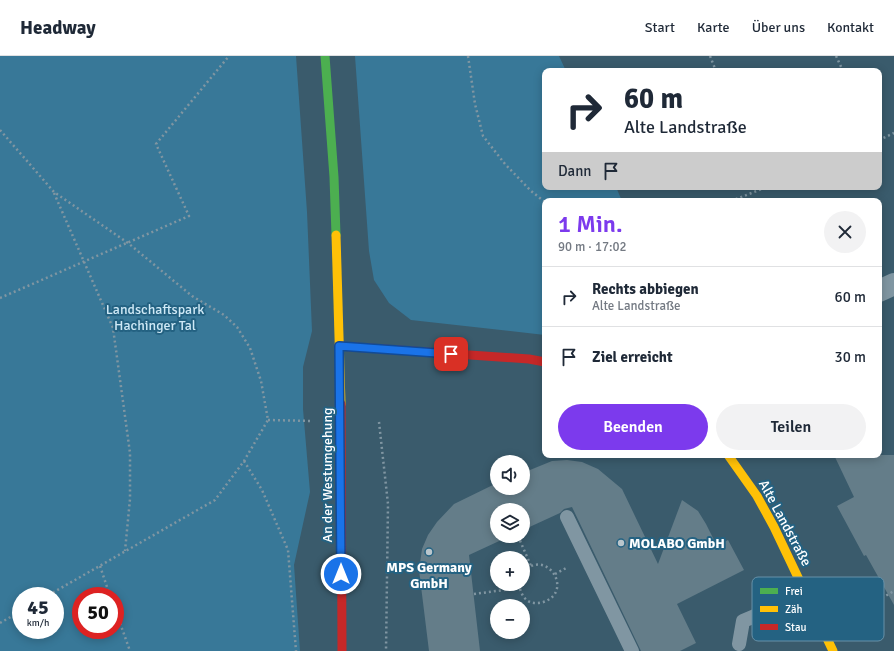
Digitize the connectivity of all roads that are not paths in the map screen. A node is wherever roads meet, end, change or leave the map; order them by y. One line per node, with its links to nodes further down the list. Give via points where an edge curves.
1 (325, 56): 4 (main road, An der Westumgehung, via 334,177)
2 (894, 284): 3 (street)
3 (882, 290)
4 (339, 346): 5 (main road); 12 (main road, An der Westumgehung)
5 (542, 361)
6 (730, 458): 8 (main road, Alte Landstraße, via 757,496)
7 (567, 517): 13 (lane)
8 (798, 577)
9 (752, 618): 11 (lane, via 743,622)
10 (828, 641): 14 (main road, Alte Landstraße)
11 (739, 644)
12 (342, 651)
13 (632, 651)
14 (833, 651)

